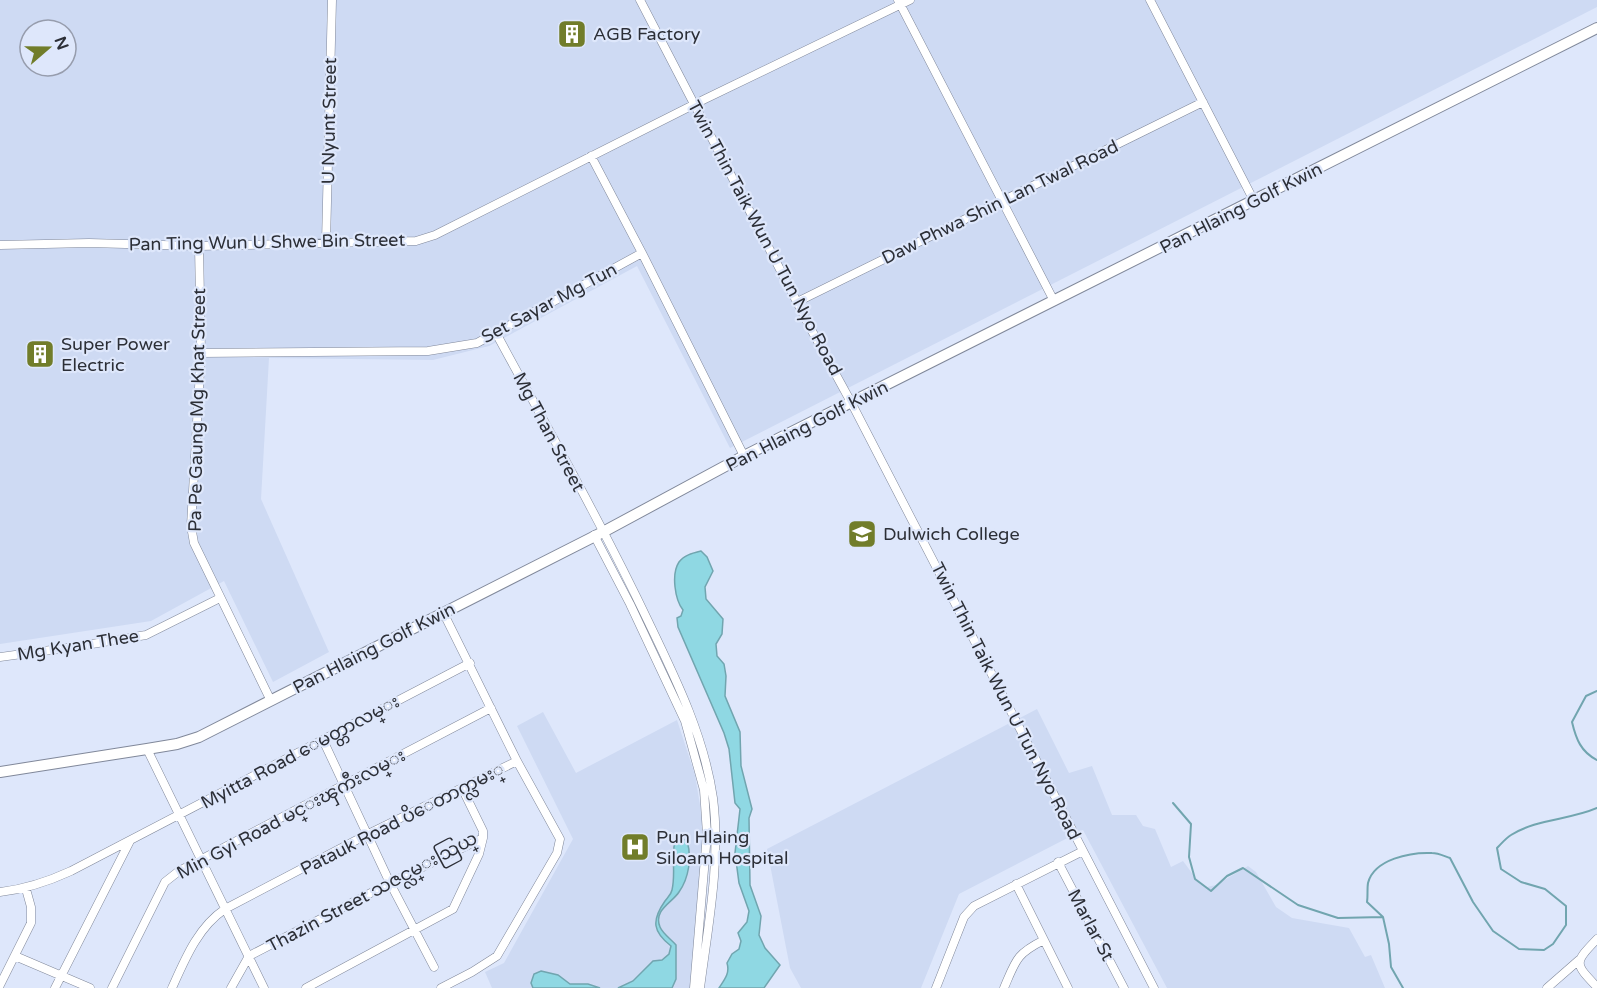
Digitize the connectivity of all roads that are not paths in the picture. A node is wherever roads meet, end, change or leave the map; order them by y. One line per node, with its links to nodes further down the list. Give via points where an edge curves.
1 (332, 0): 12 (street, U Nyunt Street)
2 (640, 0): 8 (street, Twin Thin Taik Wun U Tun Nyo Road)
3 (910, 0): 5 (street, Pan Ting Wun U Shwe Bin Street)
4 (1149, 0): 7 (street)
5 (899, 2): 8 (street, Pan Ting Wun U Shwe Bin Street); 10 (street)
6 (1597, 28): 11 (street, Pan Hlaing Golf Kwin)
7 (1203, 102): 10 (street, Daw Phwa Shin Lan Twal Road); 11 (street)
8 (695, 104): 9 (street, Pan Ting Wun U Shwe Bin Street); 17 (street, Twin Thin Taik Wun U Tun Nyo Road)
9 (591, 156): 12 (street, Pan Ting Wun U Shwe Bin Street, via 435,235 416,241); 15 (street)
10 (1001, 201): 16 (street); 17 (street, Daw Phwa Shin Lan Twal Road)
11 (1254, 201): 16 (street, Pan Hlaing Golf Kwin)
12 (326, 242): 14 (street, Pan Ting Wun U Shwe Bin Street)
13 (0, 245): 14 (street, Pan Ting Wun U Shwe Bin Street)
14 (200, 246): 19 (street, Pa Pe Gaung Mg Khat Street)
15 (642, 253): 18 (street, Set Sayar Mg Tun); 21 (street)
16 (1054, 301): 20 (street, Pan Hlaing Golf Kwin)
17 (797, 302): 20 (street, Twin Thin Taik Wun U Tun Nyo Road)
18 (496, 333): 19 (street, Set Sayar Mg Tun, via 477,343 428,351); 22 (street, Mg Than Street)
19 (201, 352): 23 (street, Pa Pe Gaung Mg Khat Street, via 191,526 194,543)
20 (852, 404): 21 (street, Pan Hlaing Golf Kwin); 39 (street, Twin Thin Taik Wun U Tun Nyo Road)
21 (744, 456): 22 (street, Pan Hlaing Golf Kwin)
22 (598, 533): 24 (street, Pan Hlaing Golf Kwin); 66 (street, via 685,721 704,790 707,834); 67 (street, via 633,590 683,694 702,747 713,799 715,858)
23 (220, 598): 25 (street, Mg Kyan Thee, via 146,635); 27 (street, Pa Pe Gaung Mg Khat Street)
24 (443, 612): 26 (street, Patauk Road ပိေတာက္လမး္); 27 (street, Pan Hlaing Golf Kwin)
25 (0, 657)
26 (470, 663): 28 (street, Patauk Road ပိေတာက္လမး္); 29 (street, Myitta Road ေမတ္တာလမ္း)
27 (271, 701): 30 (street, Pan Hlaing Golf Kwin, via 199,737)
28 (491, 708): 31 (street, Patauk Road ပိေတာက္လမး္); 33 (street, Min Gyi Road မင္းၾကီးလမ္း)
29 (323, 740): 33 (street); 35 (street, Myitta Road ေမတ္တာလမ္း)
30 (147, 749): 32 (street, Pan Hlaing Golf Kwin); 35 (street)
31 (517, 761): 34 (street, Patauk Road ပိေတာက္လမး္); 65 (street, via 560,839 557,853 497,956)
32 (0, 772)
33 (343, 786): 36 (street); 40 (street, Min Gyi Road မင္းၾကီးလမ္း)
34 (462, 788): 36 (street, Patauk Road ပိေတာက္လမး္); 37 (street, Thazin Street သဇင္လမ္းသြယ္)
35 (178, 815): 38 (street, Myitta Road ေမတ္တာလမ္း); 40 (street)
36 (368, 834): 42 (street); 46 (street, Patauk Road ပိေတာက္လမး္)
37 (483, 838): 42 (street, Thazin Street သဇင္လမ္းသြယ္); 47 (street, via 453,909)
38 (130, 841): 44 (street, Myitta Road ေမတ္တာလမ္း); 54 (street)
39 (1083, 851): 41 (street); 71 (street, Twin Thin Taik Wun U Tun Nyo Road)
40 (201, 860): 46 (street); 60 (street, Min Gyi Road မင္းၾကီးလမ္း, via 165,882)
41 (1058, 862): 43 (street); 70 (street, Marlar St)
42 (390, 883): 47 (street); 51 (street, Thazin Street သဇင္လမ္းသြယ္)
43 (1016, 884): 49 (street); 68 (street, via 974,906 964,917)
44 (26, 889): 45 (street, Myitta Road ေမတ္တာလမ္း); 50 (street, via 31,923)
45 (0, 892)
46 (225, 909): 51 (street); 61 (street, Patauk Road ပိေတာက္လမး္, via 204,928)
47 (414, 930): 53 (street); 64 (street)
48 (1597, 939): 52 (street)
49 (1044, 940): 56 (street, via 1017,956); 69 (street)
50 (15, 956): 54 (street); 55 (street)
51 (249, 956): 62 (street, Thazin Street သဇင္လမ္းသြယ္); 63 (street)
52 (1579, 960): 57 (street, via 1581,969); 72 (street)
53 (434, 967)
54 (61, 975): 58 (street); 59 (street)
55 (0, 985)
56 (1006, 987)
57 (1597, 987)
58 (55, 988)
59 (90, 988)
60 (112, 988)
61 (172, 988)
62 (231, 988)
63 (264, 988)
64 (306, 988)
65 (441, 988)
66 (694, 988)
67 (700, 988)
68 (936, 988)
69 (1068, 988)
70 (1124, 988)
71 (1154, 988)
72 (1547, 988)

